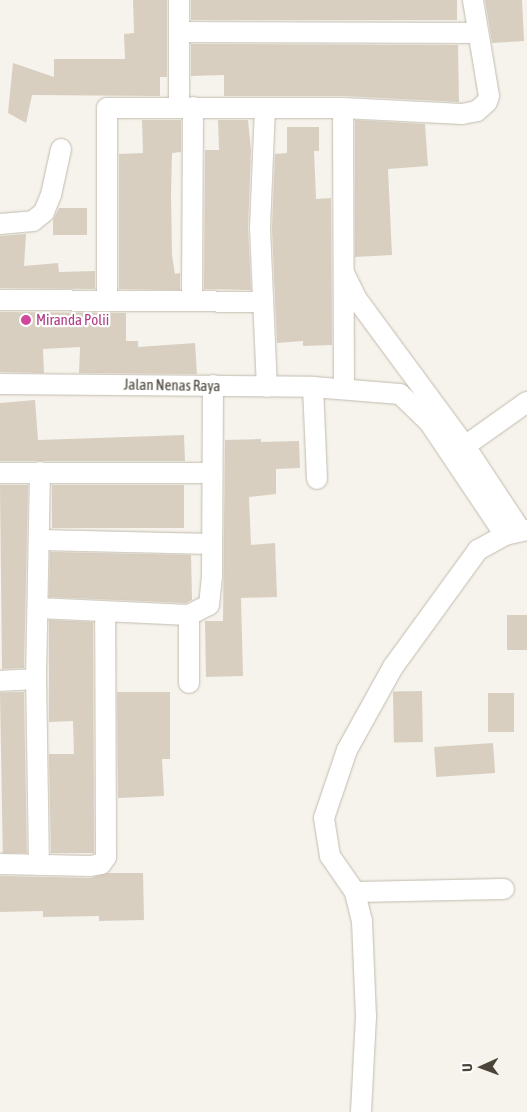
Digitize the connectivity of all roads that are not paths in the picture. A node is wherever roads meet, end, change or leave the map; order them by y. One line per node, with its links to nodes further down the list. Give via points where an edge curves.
1 (179, 0): 3 (street)
2 (472, 0): 4 (street)
3 (179, 32): 4 (street); 5 (street)
4 (478, 32): 7 (street, via 489,96 477,110 462,114)
5 (186, 107): 6 (street); 12 (street, via 107,108); 13 (street)
6 (265, 108): 7 (street); 14 (street, via 260,228)
7 (343, 108): 10 (street)
8 (61, 149): 9 (street, via 52,195 44,212 33,221)
9 (0, 224)
10 (344, 275): 19 (street); 20 (street)
11 (0, 300): 12 (street)
12 (107, 300): 13 (street)
13 (192, 301): 14 (street)
14 (262, 302): 17 (street)
15 (0, 384): 16 (street, Jalan Nenas Raya)
16 (212, 385): 17 (street, Jalan Nenas Raya); 25 (street)
17 (268, 387): 18 (street, Jalan Nenas Raya)
18 (314, 387): 20 (street, Jalan Nenas Raya); 26 (street)
19 (407, 387): 20 (street, Jalan Nenas Raya); 22 (street); 27 (street, via 429,422)
20 (344, 388)
21 (527, 402): 22 (street)
22 (465, 446): 27 (street)
23 (40, 472): 24 (street); 25 (street); 28 (street)
24 (0, 473)
25 (211, 473): 29 (street)
26 (317, 479)
27 (518, 532): 39 (street, via 478,550 393,667 347,750 324,818 330,856)
28 (39, 540): 29 (street); 30 (street)
29 (212, 544): 32 (street, via 209,605)
30 (38, 608): 31 (street); 33 (street)
31 (105, 612): 32 (street); 37 (street, via 108,850 101,864)
32 (189, 615): 35 (street)
33 (36, 679): 34 (street); 37 (street)
34 (0, 680)
35 (189, 683)
36 (0, 864): 37 (street)
37 (39, 865)
38 (504, 889): 39 (street)
39 (355, 892): 40 (street, via 364,944 366,1017)
40 (361, 1112)

